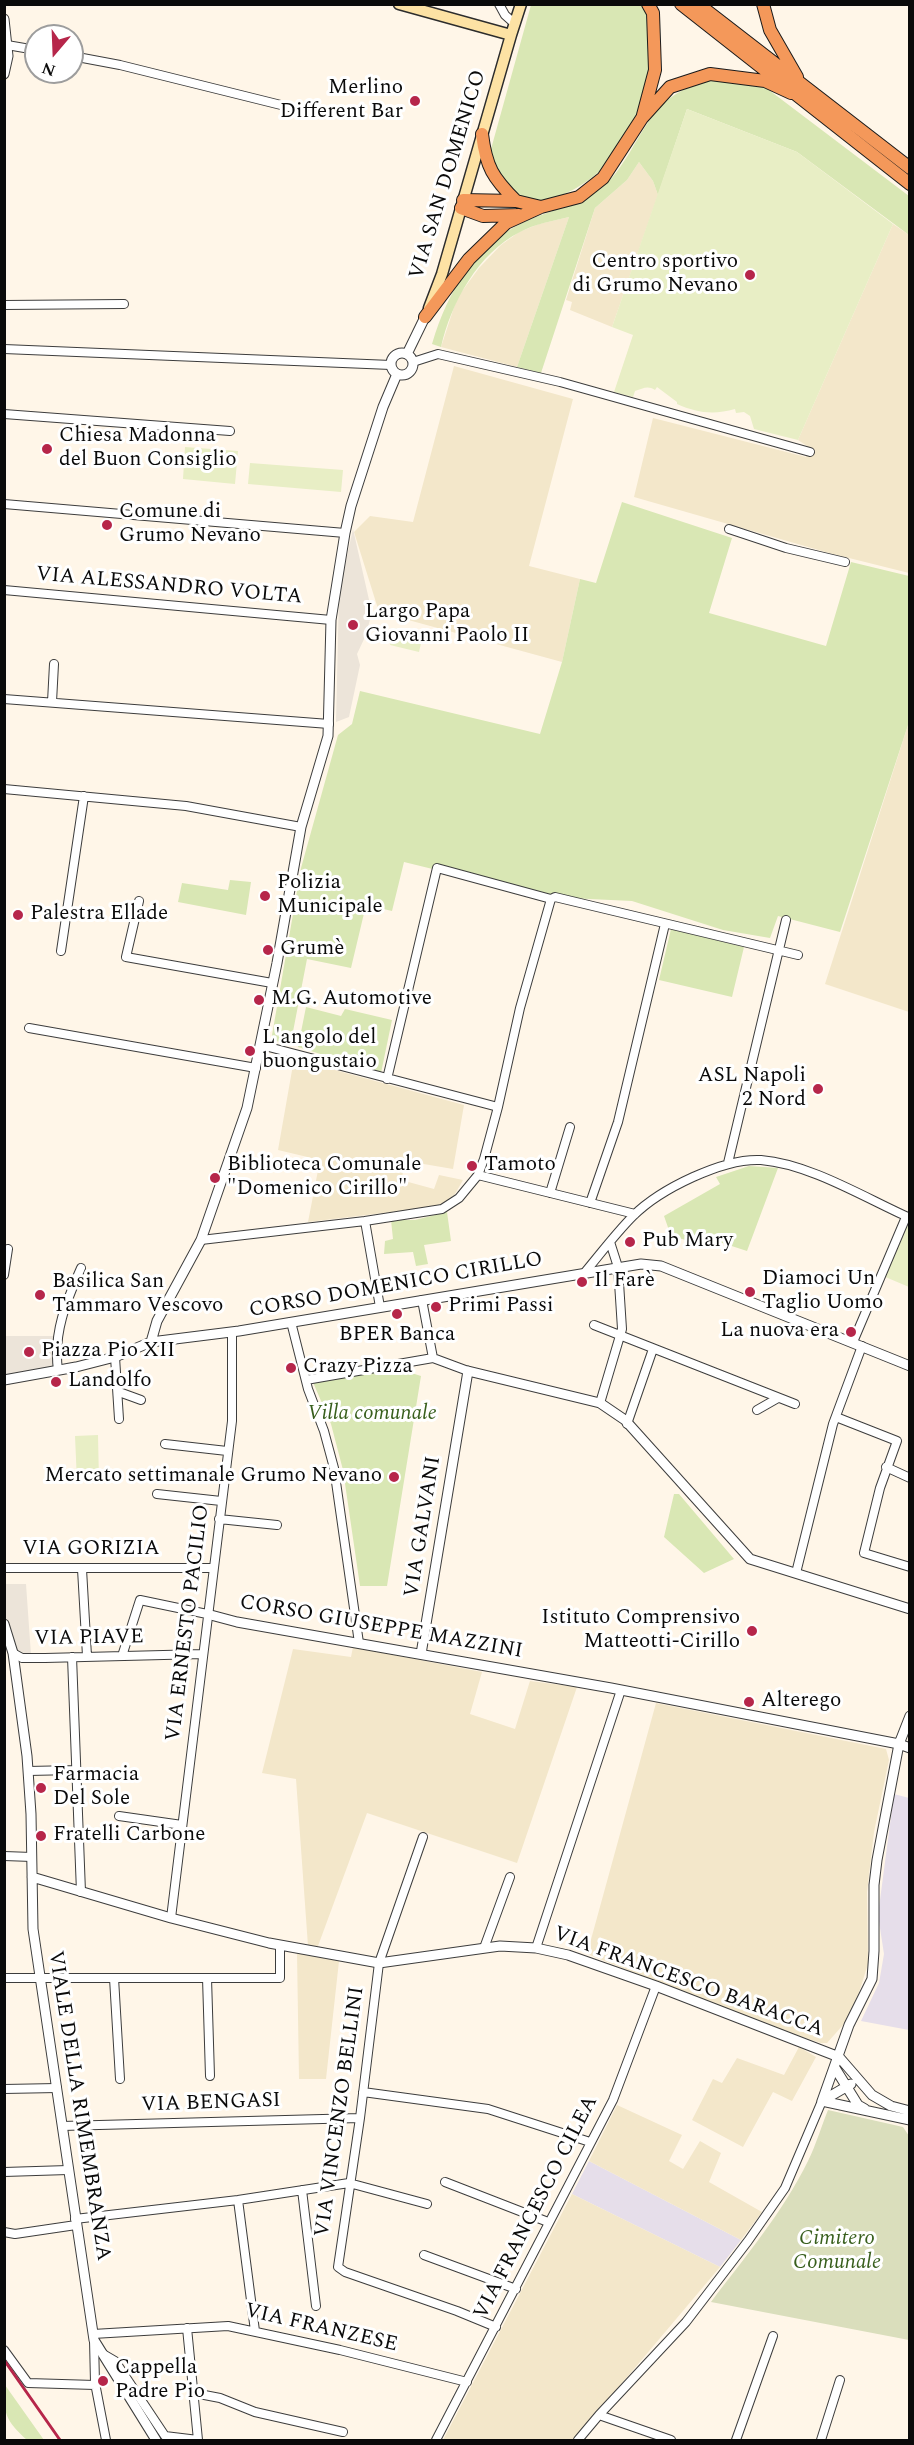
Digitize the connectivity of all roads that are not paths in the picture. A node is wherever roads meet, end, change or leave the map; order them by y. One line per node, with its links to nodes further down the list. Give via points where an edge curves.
1 (399, 4): 9 (main road)
2 (499, 4): 9 (street)
3 (522, 4): 9 (main road, VIA SAN DOMENICO)
4 (648, 4): 17 (highway, via 653,14 655,70)
5 (681, 4): 15 (highway)
6 (698, 4): 14 (highway)
7 (763, 4): 14 (highway, via 770,30 788,66)
8 (4, 19): 10 (street)
9 (513, 29): 18 (main road, VIA SAN DOMENICO)
10 (7, 45): 11 (street); 13 (street)
11 (24, 48)
12 (84, 58): 16 (street)
13 (4, 74)
14 (807, 90): 19 (highway)
15 (791, 93): 17 (highway, via 765,81 710,74 670,87); 20 (highway)
16 (290, 107)
17 (642, 117): 23 (highway, via 603,178 579,197)
18 (482, 134): 21 (highway, via 495,181); 22 (main road, VIA SAN DOMENICO)
19 (909, 168)
20 (909, 184)
21 (516, 201): 22 (highway); 23 (highway)
22 (462, 204): 24 (highway, via 483,216); 27 (main road, VIA SAN DOMENICO)
23 (541, 207): 24 (highway)
24 (522, 215): 27 (highway, via 506,224 470,259)
25 (124, 304): 26 (street)
26 (4, 305)
27 (425, 317): 29 (street, VIA SAN DOMENICO)
28 (4, 349): 30 (street)
29 (410, 358): 30 (street, via 396,355); 31 (street, via 410,372); 34 (street, via 438,354 560,382)
30 (391, 364): 31 (street)
31 (398, 374): 37 (street, via 382,407)
32 (4, 414): 33 (street)
33 (230, 431)
34 (810, 452)
35 (4, 504): 37 (street)
36 (729, 529): 38 (street)
37 (345, 533): 40 (street)
38 (845, 562)
39 (4, 590): 40 (street, VIA ALESSANDRO VOLTA)
40 (331, 620): 44 (street)
41 (54, 664): 43 (street)
42 (4, 699): 43 (street)
43 (52, 702): 44 (street)
44 (329, 724): 47 (street, via 324,753)
45 (4, 789): 46 (street)
46 (84, 796): 47 (street, via 186,806); 53 (street)
47 (298, 827): 55 (street)
48 (550, 900): 51 (street, via 555,897); 59 (street, via 437,868); 60 (street)
49 (139, 901): 55 (street, via 126,957)
50 (786, 920): 52 (street)
51 (666, 924): 52 (street); 65 (street, via 618,1122)
52 (779, 950): 54 (street); 62 (street)
53 (61, 951)
54 (798, 955)
55 (272, 983): 57 (street)
56 (29, 1028): 58 (street)
57 (261, 1045): 58 (street); 59 (street)
58 (256, 1068): 69 (street, via 234,1152)
59 (387, 1079): 60 (street)
60 (498, 1107): 63 (street)
61 (570, 1127): 64 (street)
62 (728, 1163): 66 (street, via 676,1186); 67 (street, via 761,1160 797,1169)
63 (478, 1174): 64 (street); 68 (street, via 459,1198 442,1209)
64 (550, 1193): 65 (street)
65 (590, 1203): 66 (street)
66 (635, 1214): 70 (street)
67 (908, 1217): 83 (street)
68 (365, 1221): 69 (street); 77 (street)
69 (201, 1240): 82 (street, via 157,1322)
70 (610, 1242): 72 (street); 74 (street)
71 (8, 1249): 75 (street)
72 (618, 1267): 74 (street, CORSO DOMENICO CIRILLO); 81 (street); 83 (street, CORSO DOMENICO CIRILLO, via 661,1266)
73 (81, 1268): 88 (street, via 58,1323)
74 (584, 1272): 76 (street, CORSO DOMENICO CIRILLO)
75 (4, 1275)
76 (422, 1300): 77 (street, CORSO DOMENICO CIRILLO); 86 (street)
77 (380, 1307): 78 (street, CORSO DOMENICO CIRILLO)
78 (291, 1322): 80 (street, CORSO DOMENICO CIRILLO); 91 (street)
79 (594, 1325): 81 (street)
80 (232, 1332): 82 (street, CORSO DOMENICO CIRILLO); 102 (street, VIA ERNESTO PACILIO, via 232,1421)
81 (620, 1335): 84 (street); 95 (street)
82 (151, 1342): 85 (street, CORSO DOMENICO CIRILLO)
83 (858, 1344): 87 (street, CORSO DOMENICO CIRILLO); 98 (street)
84 (653, 1349): 93 (street); 100 (street)
85 (115, 1357): 88 (street, CORSO DOMENICO CIRILLO); 92 (street)
86 (433, 1358): 89 (street); 91 (street)
87 (909, 1366)
88 (58, 1370): 90 (street, CORSO DOMENICO CIRILLO)
89 (468, 1371): 95 (street); 120 (street, VIA GALVANI)
90 (4, 1380)
91 (306, 1380): 117 (street, via 334,1468)
92 (118, 1392): 94 (street); 99 (street)
93 (778, 1398): 96 (street); 97 (street)
94 (141, 1400)
95 (600, 1403): 100 (street)
96 (795, 1404)
97 (757, 1410)
98 (836, 1417): 103 (street, via 897,1441); 113 (street)
99 (119, 1419)
100 (627, 1424): 113 (street, via 750,1559)
101 (165, 1444): 102 (street)
102 (227, 1451): 106 (street, VIA ERNESTO PACILIO)
103 (886, 1467): 104 (street); 109 (street, via 864,1553)
104 (909, 1478)
105 (158, 1494): 106 (street)
106 (221, 1501): 107 (street, VIA ERNESTO PACILIO)
107 (219, 1519): 108 (street); 110 (street, VIA ERNESTO PACILIO)
108 (278, 1525)
109 (909, 1567)
110 (213, 1568): 112 (street, VIA GORIZIA); 115 (street, VIA ERNESTO PACILIO)
111 (4, 1569): 112 (street, VIA GORIZIA)
112 (82, 1569): 121 (street)
113 (796, 1574): 114 (street)
114 (909, 1608)
115 (207, 1614): 117 (street, CORSO GIUSEPPE MAZZINI); 119 (street, VIA ERNESTO PACILIO); 122 (street, CORSO GIUSEPPE MAZZINI, via 140,1600)
116 (4, 1624): 118 (street, VIALE DELLA RIMEMBRANZA)
117 (359, 1643): 120 (street, CORSO GIUSEPPE MAZZINI)
118 (13, 1653): 123 (street, VIA PIAVE, via 22,1658); 129 (street, VIALE DELLA RIMEMBRANZA)
119 (203, 1654): 122 (street, VIA PIAVE); 131 (street, VIA ERNESTO PACILIO)
120 (422, 1654): 124 (street, CORSO GIUSEPPE MAZZINI)
121 (87, 1656): 122 (street, VIA PIAVE); 123 (street, VIA PIAVE)
122 (122, 1656)
123 (72, 1657): 128 (street)
124 (621, 1690): 126 (street, CORSO GIUSEPPE MAZZINI); 141 (street)
125 (909, 1716): 126 (street)
126 (899, 1744): 127 (street); 148 (street, via 874,1885 872,1979 849,2025)
127 (909, 1748)
128 (75, 1770): 129 (street); 137 (street)
129 (28, 1771): 134 (street, VIALE DELLA RIMEMBRANZA)
130 (119, 1816): 131 (street)
131 (183, 1825): 138 (street, VIA ERNESTO PACILIO)
132 (423, 1837): 142 (street, VIA VINCENZO BELLINI)
133 (4, 1856): 134 (street)
134 (32, 1857): 136 (street, VIALE DELLA RIMEMBRANZA)
135 (510, 1876): 140 (street)
136 (32, 1877): 137 (street, VIA FRANCESCO BARACCA); 144 (street, VIALE DELLA RIMEMBRANZA, via 33,1929)
137 (81, 1892): 138 (street, VIA FRANCESCO BARACCA)
138 (171, 1918): 139 (street, VIA FRANCESCO BARACCA)
139 (280, 1945): 142 (street, VIA FRANCESCO BARACCA); 146 (street, via 280,1978)
140 (484, 1948): 141 (street, VIA FRANCESCO BARACCA); 142 (street, VIA FRANCESCO BARACCA)
141 (536, 1948): 147 (street, VIA FRANCESCO BARACCA)
142 (379, 1963): 157 (street, VIA VINCENZO BELLINI)
143 (4, 1978): 144 (street)
144 (40, 1978): 145 (street); 154 (street, VIALE DELLA RIMEMBRANZA)
145 (114, 1978): 146 (street); 152 (street)
146 (207, 1978): 150 (street)
147 (656, 1986): 148 (street, VIA FRANCESCO BARACCA); 165 (street, VIA FRANCESCO CILEA, via 613,2100)
148 (839, 2057): 149 (street); 151 (street)
149 (835, 2068): 153 (street); 159 (street)
150 (210, 2076)
151 (856, 2077): 153 (street); 156 (street)
152 (120, 2079)
153 (847, 2087): 158 (street); 159 (street)
154 (57, 2088): 155 (street); 164 (street, VIALE DELLA RIMEMBRANZA)
155 (4, 2089)
156 (866, 2090): 158 (street, via 856,2087); 161 (street)
157 (363, 2092): 162 (street, VIA VINCENZO BELLINI); 165 (street, via 488,2109)
158 (853, 2097): 160 (street)
159 (822, 2101): 160 (street); 189 (street, via 785,2188 686,2322)
160 (870, 2112): 163 (street)
161 (909, 2112)
162 (360, 2118): 164 (street, VIA BENGASI); 169 (street, VIA VINCENZO BELLINI)
163 (909, 2120)
164 (62, 2126): 166 (street, VIALE DELLA RIMEMBRANZA)
165 (590, 2142): 174 (street, VIA FRANCESCO CILEA)
166 (68, 2170): 167 (street); 173 (street, VIALE DELLA RIMEMBRANZA)
167 (4, 2172)
168 (445, 2182): 174 (street)
169 (349, 2183): 170 (street); 172 (street); 179 (street, VIA VINCENZO BELLINI, via 338,2267)
170 (302, 2190): 171 (street); 178 (street)
171 (238, 2200): 173 (street); 181 (street)
172 (428, 2204)
173 (76, 2222): 175 (street, via 15,2234); 183 (street, VIALE DELLA RIMEMBRANZA)
174 (548, 2222): 177 (street, VIA FRANCESCO CILEA)
175 (4, 2232)
176 (424, 2255): 177 (street)
177 (516, 2289): 179 (street, VIA FRANCESCO CILEA)
178 (316, 2306)
179 (496, 2327): 186 (street, VIA FRANCESCO CILEA)
180 (187, 2328): 181 (street, VIA FRANZESE, via 228,2326); 183 (street, VIA FRANZESE); 188 (street)
181 (255, 2331): 186 (street, VIA FRANZESE)
182 (773, 2336): 197 (street)
183 (93, 2337): 187 (street, VIALE DELLA RIMEMBRANZA); 191 (street, VIALE DELLA RIMEMBRANZA)
184 (4, 2350): 187 (street, via 28,2383)
185 (840, 2380): 198 (street)
186 (466, 2382): 194 (street, VIA FRANCESCO CILEA)
187 (95, 2385): 192 (street, VIALE DELLA RIMEMBRANZA)
188 (194, 2393): 190 (street); 193 (street)
189 (599, 2415): 195 (street); 196 (street)
190 (343, 2432)
191 (161, 2438): 193 (street)
192 (106, 2440)
193 (198, 2440)
194 (436, 2440)
195 (578, 2440)
196 (671, 2440)
197 (736, 2440)
198 (821, 2440)

